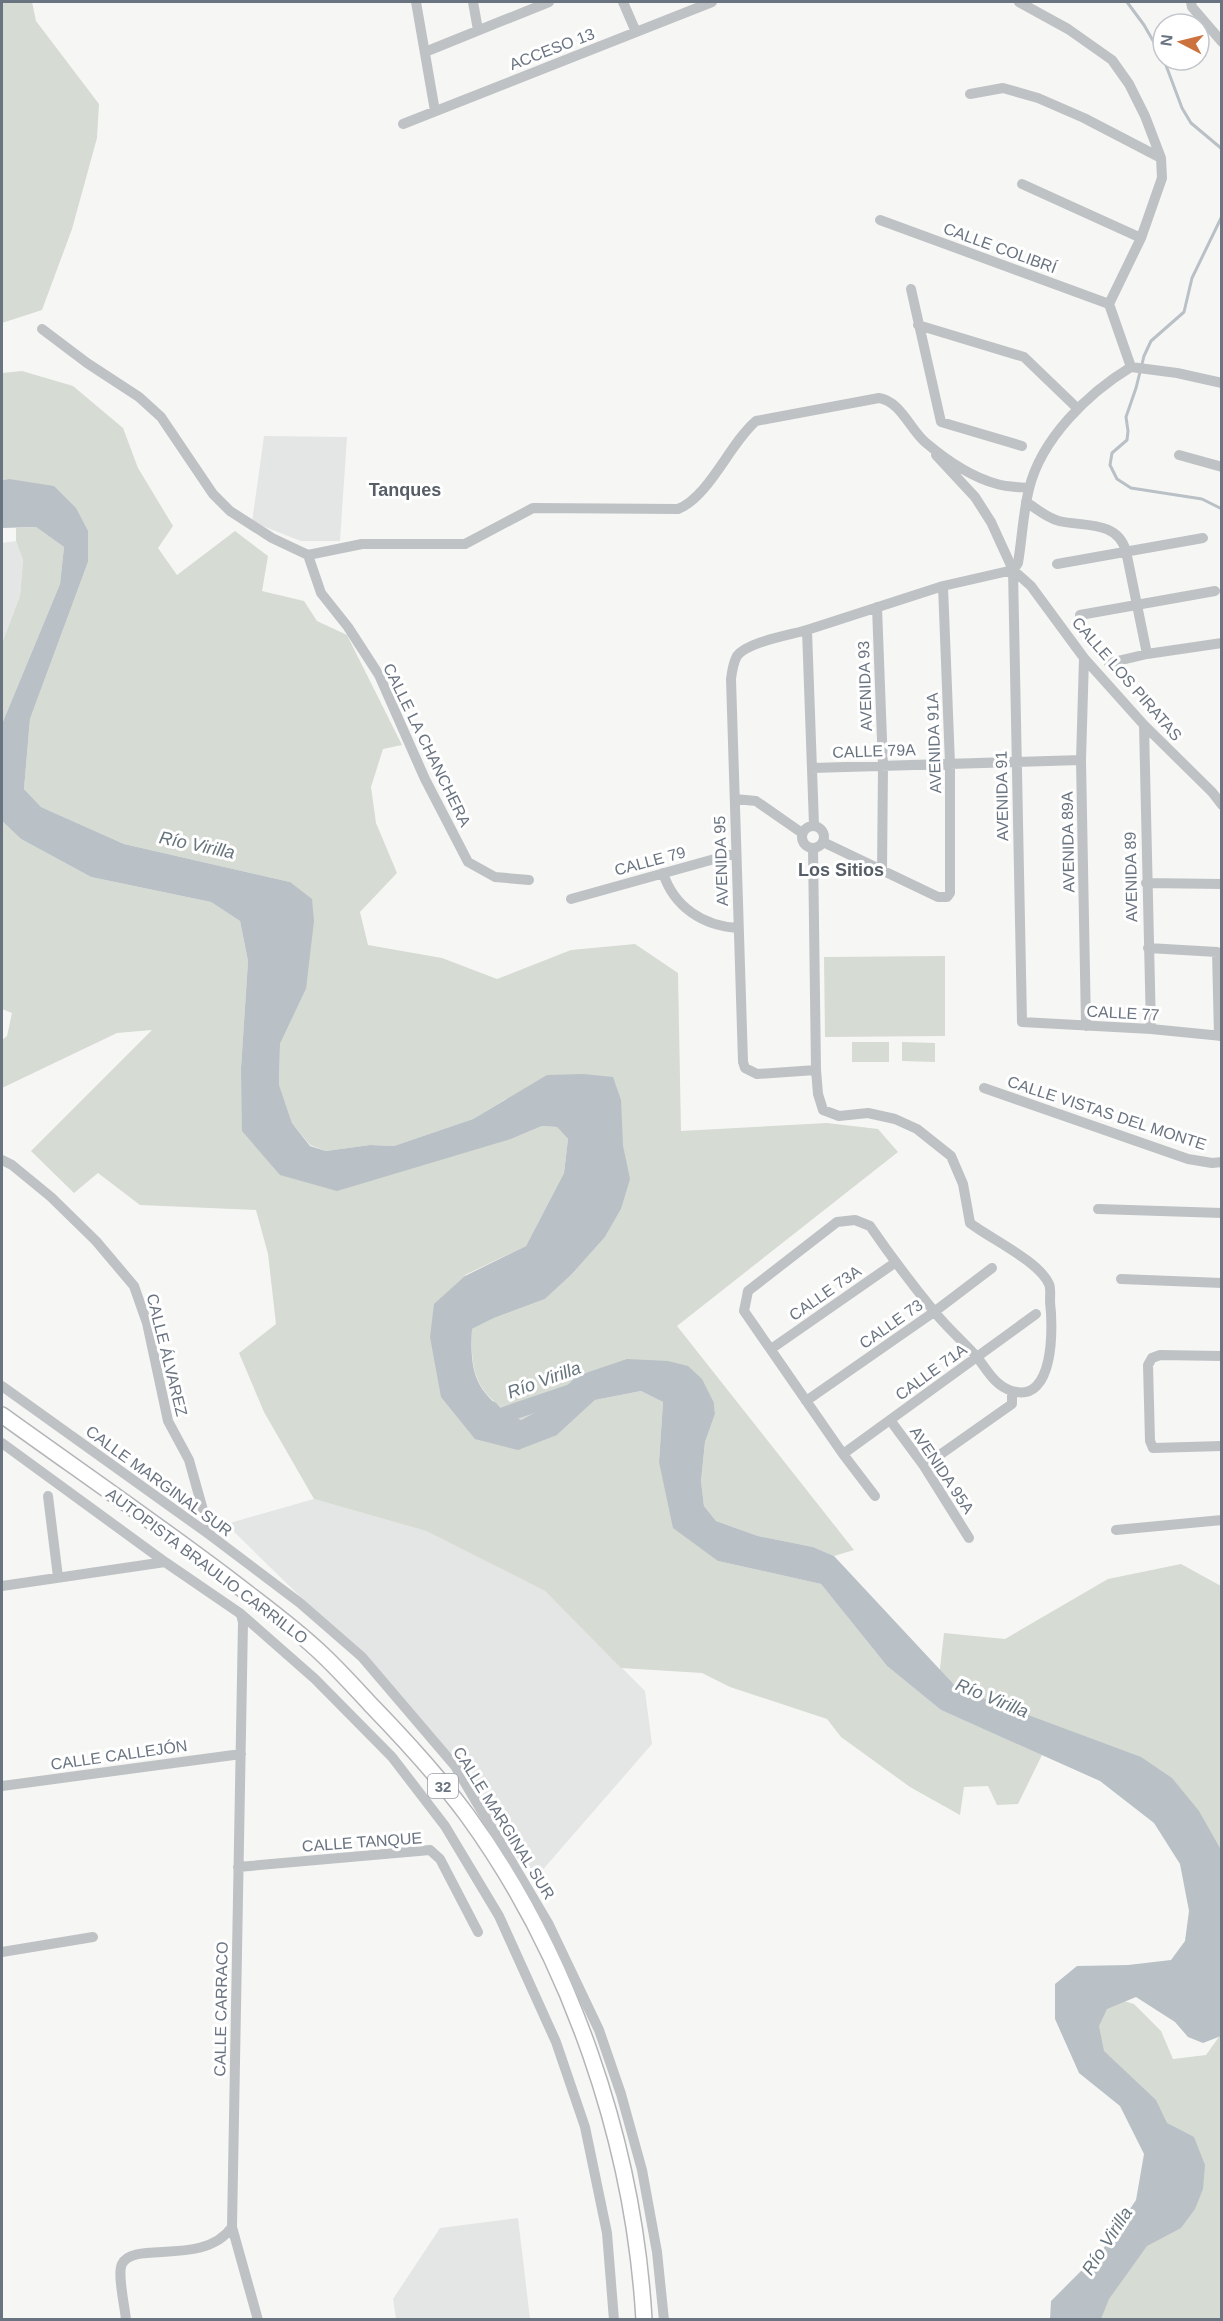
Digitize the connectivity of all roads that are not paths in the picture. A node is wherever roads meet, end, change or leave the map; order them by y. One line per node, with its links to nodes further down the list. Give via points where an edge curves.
1 (412, 2): 12 (street)
2 (473, 2): 9 (street)
3 (549, 2): 8 (street)
4 (623, 2): 10 (street)
5 (712, 2): 10 (street, ACCESO 13)
6 (1019, 2): 16 (street, via 1068,29 1112,60 1137,100)
7 (1191, 2): 11 (street)
8 (534, 4): 9 (street)
9 (478, 30): 12 (street)
10 (636, 32): 14 (street, ACCESO 13)
11 (1221, 42)
12 (425, 52): 14 (street)
13 (970, 94): 16 (street, via 1003,88 1038,98)
14 (435, 111): 15 (street, ACCESO 13)
15 (403, 124)
16 (1161, 158): 19 (street, via 1162,178)
17 (1022, 184): 19 (street)
18 (880, 220): 21 (street, CALLE COLIBRÍ)
19 (1142, 238): 21 (street)
20 (911, 289): 22 (street)
21 (1109, 304): 24 (street)
22 (918, 325): 26 (street, via 1024,357); 28 (street, via 941,422)
23 (42, 328): 35 (street, via 154,410 213,494 230,511)
24 (1131, 367): 25 (street); 26 (street)
25 (1221, 383)
26 (1077, 408): 31 (street, via 1038,465)
27 (924, 441): 31 (street, via 983,479); 35 (street, via 895,406 883,398 770,417 753,423 706,484 686,506 678,509 533,508 465,544 362,544); 37 (street, via 975,497)
28 (1022, 446)
29 (1179, 455): 30 (street)
30 (1221, 467)
31 (1029, 488): 32 (street)
32 (1026, 502): 34 (street, via 1051,519 1112,531 1124,542); 37 (street, via 1018,563)
33 (1203, 538): 34 (street)
34 (1126, 551): 36 (street); 40 (street)
35 (308, 555): 63 (street, CALLE LA CHANCHERA, via 321,593 380,675 425,779 468,862 495,877)
36 (1057, 564)
37 (1013, 570): 38 (street, AVENIDA 95); 46 (street, CALLE LOS PIRATAS, via 1031,586); 50 (street, AVENIDA 91)
38 (943, 586): 41 (street, AVENIDA 95); 51 (street, AVENIDA 91A)
39 (1215, 591): 40 (street)
40 (1138, 604): 42 (street); 45 (street)
41 (877, 607): 43 (street, AVENIDA 95); 52 (street, AVENIDA 93)
42 (1080, 615)
43 (807, 630): 53 (street); 54 (street, AVENIDA 95, via 751,646 736,658 731,679)
44 (1221, 643): 45 (street)
45 (1147, 654): 47 (street)
46 (1084, 658): 48 (street, CALLE LOS PIRATAS); 49 (street, AVENIDA 89A)
47 (1109, 663)
48 (1144, 725): 55 (street, CALLE LOS PIRATAS); 64 (street, AVENIDA 89)
49 (1081, 760): 50 (street, CALLE 79A); 70 (street, AVENIDA 89A)
50 (1016, 762): 51 (street, CALLE 79A); 69 (street, AVENIDA 91)
51 (950, 764): 52 (street, CALLE 79A); 61 (street, AVENIDA 91A, via 952,888 947,897 938,897)
52 (883, 766): 53 (street, CALLE 79A); 61 (street, AVENIDA 93)
53 (812, 768): 56 (street)
54 (735, 799): 57 (street, via 756,801); 60 (street, AVENIDA 95)
55 (1221, 805)
56 (814, 825): 57 (street); 58 (street, via 822,829)
57 (802, 833): 59 (street, via 805,845)
58 (823, 842): 59 (street); 61 (street)
59 (813, 848): 73 (street)
60 (736, 853): 62 (street, CALLE 79); 67 (street, AVENIDA 95)
61 (882, 872)
62 (663, 873): 66 (street, CALLE 79); 67 (street, via 672,895 693,914 712,925)
63 (529, 880)
64 (1146, 883): 65 (street); 68 (street, AVENIDA 89)
65 (1221, 884)
66 (571, 898)
67 (738, 928): 73 (street, AVENIDA 95, via 745,1068 757,1074)
68 (1148, 948): 71 (street, AVENIDA 89); 72 (street, via 1217,952)
69 (1022, 1022): 70 (street, CALLE 77)
70 (1086, 1026): 71 (street, CALLE 77)
71 (1151, 1029): 72 (street, CALLE 77)
72 (1220, 1036)
73 (816, 1070): 89 (street, via 823,1110 839,1116 868,1113 895,1119 917,1129 951,1156 963,1184 970,1223 1013,1250 1048,1283 1052,1319 1046,1373 1033,1389 1024,1393)
74 (984, 1088): 76 (street, CALLE VISTAS DEL MONTE, via 1188,1159)
75 (2, 1160): 101 (street, CALLE ÁLVAREZ, via 51,1197 134,1286 149,1330 166,1415 189,1460)
76 (1221, 1162)
77 (1098, 1209): 78 (street)
78 (1221, 1213)
79 (896, 1262): 83 (street); 85 (street, CALLE 73A); 85 (street, via 870,1226 855,1220 837,1222 748,1291 744,1311 747,1319)
80 (992, 1268): 83 (street, CALLE 73)
81 (1121, 1279): 82 (street)
82 (1221, 1284)
83 (934, 1312): 87 (street); 90 (street, CALLE 73)
84 (1036, 1314): 87 (street, CALLE 71A)
85 (771, 1349): 90 (street)
86 (1221, 1356): 94 (street, via 1160,1355 1148,1365 1149,1441 1153,1448)
87 (977, 1357): 89 (street, via 999,1385); 92 (street, CALLE 71A)
88 (2, 1386): 101 (street, CALLE MARGINAL SUR)
89 (1012, 1391): 96 (street, via 1012,1404)
90 (806, 1401): 95 (street)
91 (2, 1415): 107 (highway, AUTOPISTA BRAULIO CARRILLO / 32)
92 (890, 1420): 95 (street, CALLE 71A); 96 (street, AVENIDA 95A)
93 (2, 1443): 103 (street)
94 (1221, 1446)
95 (843, 1454): 98 (street)
96 (924, 1466): 102 (street, AVENIDA 95A)
97 (48, 1496): 105 (street)
98 (875, 1497)
99 (1221, 1520): 100 (street)
100 (1116, 1530)
101 (210, 1535): 104 (street, CALLE MARGINAL SUR)
102 (969, 1538)
103 (165, 1562): 105 (street); 108 (street)
104 (258, 1574): 107 (street); 114 (street, CALLE MARGINAL SUR, via 300,1603 362,1657 455,1766)
105 (58, 1577): 106 (street)
106 (2, 1586)
107 (244, 1590): 114 (highway, AUTOPISTA BRAULIO CARRILLO / 32, via 323,1655 404,1740 467,1815)
108 (241, 1614): 109 (street, CALLE CARRACO); 121 (street, via 315,1679 392,1757 445,1826 500,1916 556,2042 585,2127 607,2233)
109 (241, 1754): 110 (street, CALLE CALLEJÓN); 111 (street, CALLE CARRACO)
110 (2, 1786)
111 (238, 1867): 112 (street, CALLE TANQUE, via 430,1850 440,1859); 118 (street, CALLE CARRACO)
112 (478, 1932)
113 (93, 1936): 115 (street)
114 (551, 1945): 116 (street, CALLE MARGINAL SUR, via 599,2030); 117 (highway, AUTOPISTA BRAULIO CARRILLO / 32, via 585,2037)
115 (2, 1952)
116 (636, 2147): 117 (street); 123 (street, CALLE MARGINAL SUR, via 657,2252)
117 (619, 2151): 122 (highway, AUTOPISTA BRAULIO CARRILLO / 32, via 642,2282)
118 (232, 2227): 119 (street, via 226,2236 206,2247 128,2256 121,2273); 120 (street, CALLE CARRACO)
119 (126, 2319)
120 (258, 2319)
121 (614, 2319)
122 (644, 2319)
123 (664, 2319)

